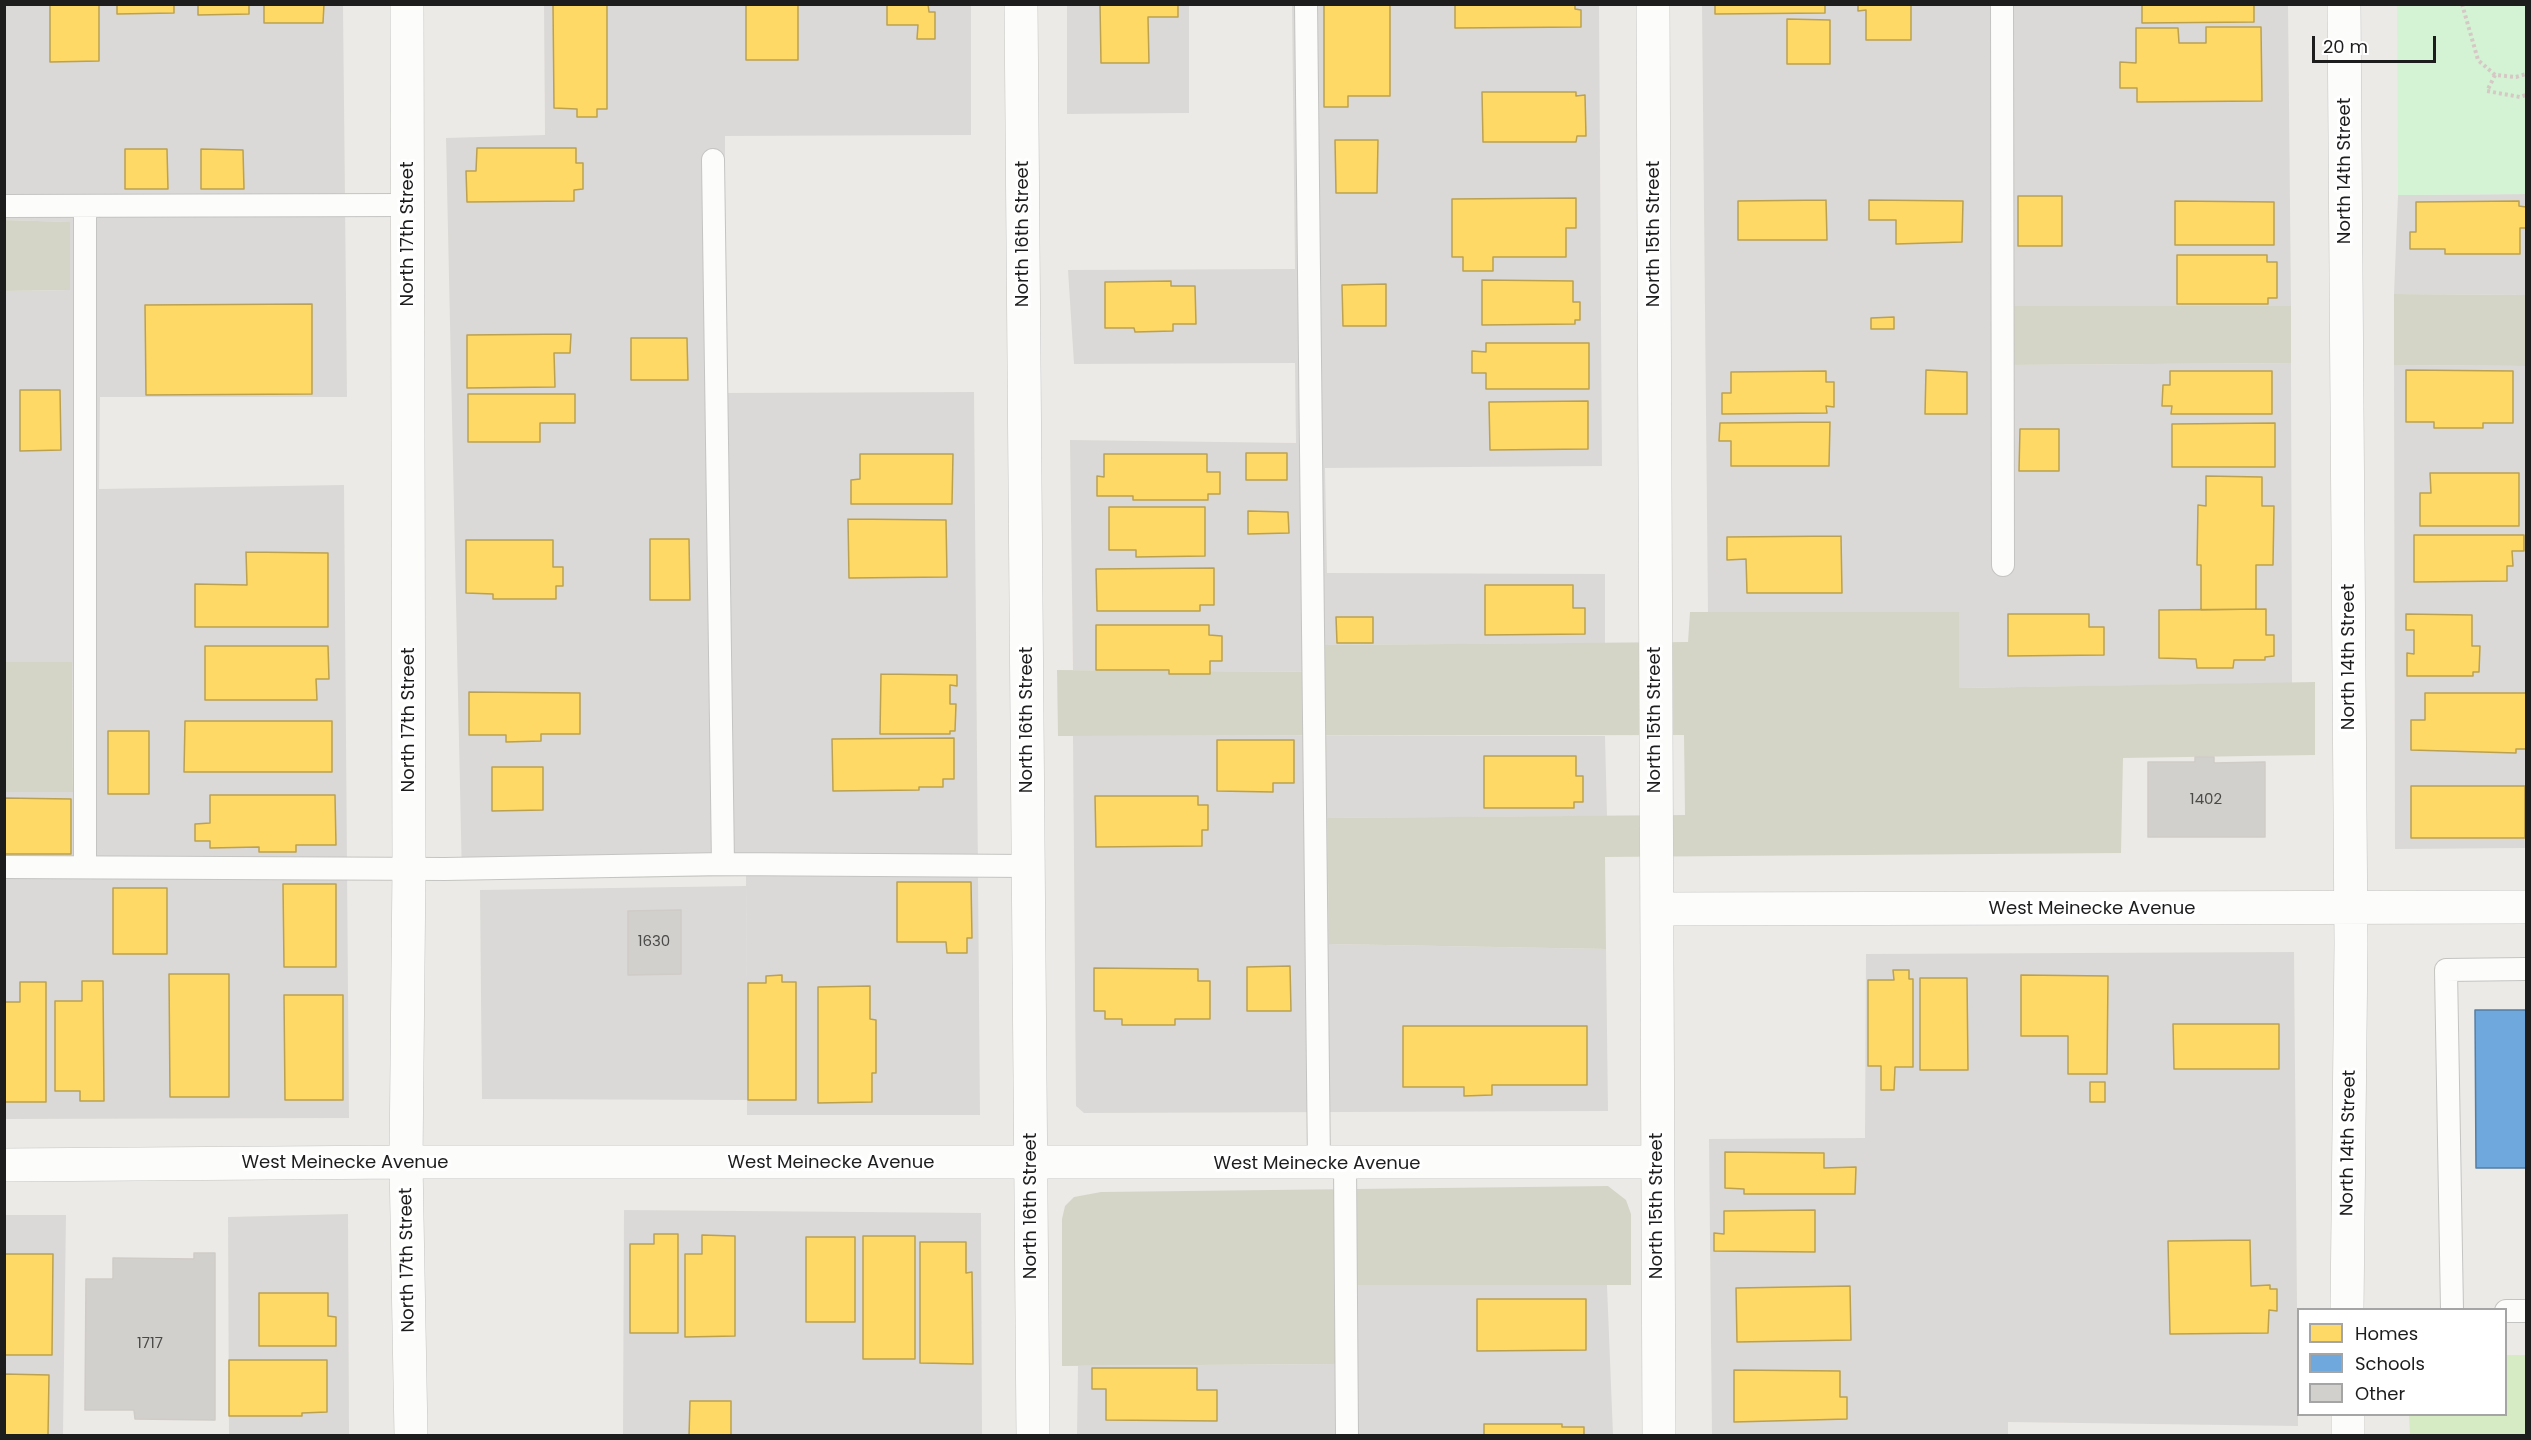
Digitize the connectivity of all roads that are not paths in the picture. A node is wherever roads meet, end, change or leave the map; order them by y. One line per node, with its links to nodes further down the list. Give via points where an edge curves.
1 (407, 4): 8 (street, North 17th Street)
2 (1021, 4): 14 (street, North 16th Street)
3 (1306, 4): 24 (lane)
4 (1653, 4): 19 (street, North 15th Street)
5 (2002, 4): 11 (lane)
6 (2344, 4): 18 (street, North 14th Street)
7 (713, 160): 12 (lane)
8 (409, 205): 10 (lane); 16 (street, North 17th Street)
9 (4, 206): 10 (lane)
10 (85, 206): 13 (lane)
11 (2003, 565)
12 (723, 864): 14 (lane); 16 (lane)
13 (85, 866): 15 (lane); 16 (lane)
14 (1028, 866): 23 (street, North 16th Street)
15 (4, 867)
16 (408, 868): 21 (street, North 17th Street)
17 (2526, 907): 18 (street, West Meinecke Avenue)
18 (2351, 908): 19 (street, West Meinecke Avenue); 26 (street, North 14th Street)
19 (1657, 909): 22 (street, North 15th Street)
20 (2526, 969): 27 (lane, via 2446,970)
21 (406, 1162): 23 (street, West Meinecke Avenue); 25 (street, West Meinecke Avenue); 31 (street, North 17th Street)
22 (1657, 1162): 24 (street, West Meinecke Avenue); 34 (street, North 15th Street)
23 (1031, 1164): 24 (street, West Meinecke Avenue); 32 (street, North 16th Street)
24 (1332, 1164): 33 (lane)
25 (4, 1165)
26 (2347, 1308)
27 (2452, 1308)
28 (2507, 1311): 29 (lane)
29 (2526, 1311)
30 (2348, 1416): 35 (street)
31 (411, 1436)
32 (1033, 1436)
33 (1347, 1436)
34 (1659, 1436)
35 (2348, 1436)

